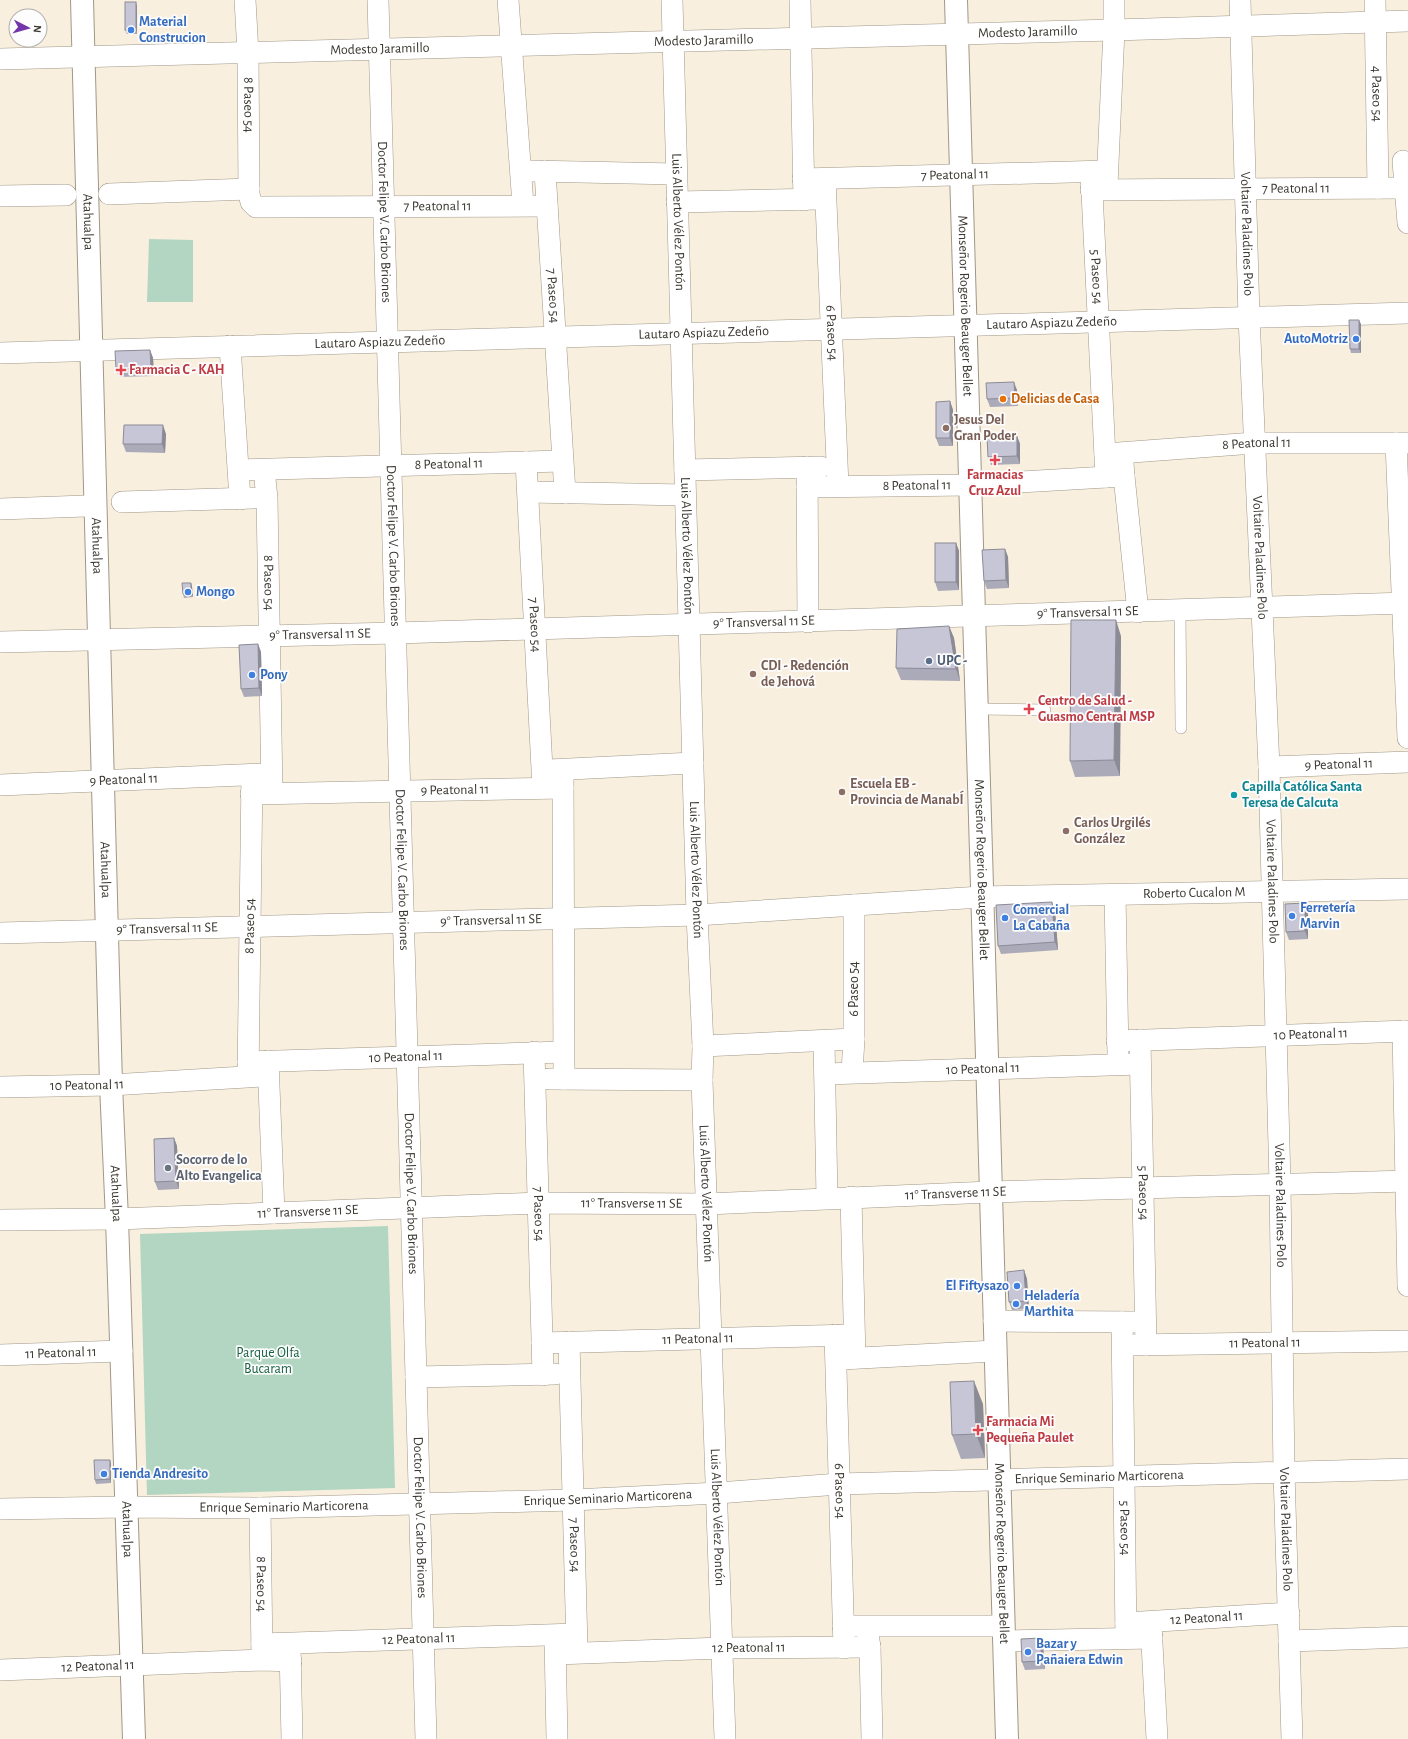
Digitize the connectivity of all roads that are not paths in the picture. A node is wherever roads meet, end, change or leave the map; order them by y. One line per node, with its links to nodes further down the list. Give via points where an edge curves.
1 (82, 0): 21 (street, Atahualpa)
2 (245, 0): 20 (street, 8 Paseo 54)
3 (378, 0): 19 (street, Doctor Felipe V. Carbo Briones)
4 (508, 0): 18 (street)
5 (672, 0): 17 (street, Luis Alberto Vélez Pontón)
6 (800, 0): 16 (street)
7 (956, 0): 15 (street, Monseñor Rogerio Beauger Bellet)
8 (1114, 0): 14 (street, 5 Paseo 54)
9 (1240, 0): 13 (street, Voltaire Paladines Polo)
10 (1375, 0): 12 (street, 4 Paseo 54)
11 (1408, 21): 12 (street, Modesto Jaramillo)
12 (1375, 22): 13 (street, Modesto Jaramillo); 23 (street, 4 Paseo 54)
13 (1241, 25): 14 (street, Modesto Jaramillo); 34 (street, Voltaire Paladines Polo)
14 (1114, 30): 15 (street, Modesto Jaramillo); 30 (street, 5 Paseo 54)
15 (957, 34): 16 (street, Modesto Jaramillo); 28 (street, Monseñor Rogerio Beauger Bellet)
16 (799, 38): 17 (street, Modesto Jaramillo); 29 (street)
17 (673, 42): 18 (street, Modesto Jaramillo); 27 (street, Luis Alberto Vélez Pontón)
18 (511, 46): 19 (street, Modesto Jaramillo); 25 (street)
19 (380, 50): 20 (street, Modesto Jaramillo); 42 (street, Doctor Felipe V. Carbo Briones)
20 (248, 53): 21 (street, Modesto Jaramillo); 38 (street, 8 Paseo 54)
21 (84, 57): 22 (street, Modesto Jaramillo); 54 (street, Atahualpa)
22 (0, 59)
23 (1377, 161): 24 (street); 31 (street, 4 Paseo 54)
24 (1406, 161): 32 (street)
25 (521, 170): 26 (street); 41 (street)
26 (545, 171): 27 (street); 43 (street, 7 Paseo 54)
27 (676, 174): 40 (street, Luis Alberto Vélez Pontón)
28 (960, 175): 30 (street, 7 Peatonal 11); 33 (street, 7 Peatonal 11); 48 (street, Monseñor Rogerio Beauger Bellet)
29 (803, 179): 33 (street, 7 Peatonal 11); 39 (street)
30 (1099, 181): 34 (street, 7 Peatonal 11); 47 (street, 5 Paseo 54)
31 (1378, 188): 32 (street, 7 Peatonal 11); 34 (street, 7 Peatonal 11)
32 (1405, 188): 44 (street)
33 (826, 189): 39 (street, 7 Peatonal 11); 49 (street, 6 Paseo 54)
34 (1246, 189): 46 (street, Voltaire Paladines Polo)
35 (109, 194): 38 (street, 7 Peatonal 11)
36 (0, 196): 37 (street)
37 (66, 196)
38 (253, 198): 42 (street, 7 Peatonal 11)
39 (804, 200): 40 (street, 7 Peatonal 11)
40 (677, 202): 50 (street, Luis Alberto Vélez Pontón)
41 (524, 205): 42 (street, 7 Peatonal 11); 43 (street, 7 Peatonal 11)
42 (384, 206): 52 (street, Doctor Felipe V. Carbo Briones)
43 (547, 206): 51 (street, 7 Paseo 54)
44 (1408, 223)
45 (1408, 313): 46 (street, Lautaro Aspiazu Zedeño)
46 (1249, 317): 47 (street, Lautaro Aspiazu Zedeño); 56 (street, Voltaire Paladines Polo)
47 (1099, 320): 48 (street, Lautaro Aspiazu Zedeño); 58 (street, 5 Paseo 54)
48 (965, 325): 49 (street, Lautaro Aspiazu Zedeño); 68 (street, Monseñor Rogerio Beauger Bellet)
49 (832, 329): 50 (street, Lautaro Aspiazu Zedeño); 65 (street, 6 Paseo 54)
50 (681, 333): 51 (street, Lautaro Aspiazu Zedeño); 64 (street, Luis Alberto Vélez Pontón)
51 (555, 337): 52 (street, Lautaro Aspiazu Zedeño); 59 (street, 7 Paseo 54)
52 (388, 342): 53 (street, Lautaro Aspiazu Zedeño); 61 (street, Doctor Felipe V. Carbo Briones)
53 (230, 346): 54 (street, Lautaro Aspiazu Zedeño); 62 (street)
54 (92, 350): 55 (street, Lautaro Aspiazu Zedeño); 87 (street, Atahualpa)
55 (0, 353)
56 (1254, 443): 57 (street, 8 Peatonal 11); 58 (street, 8 Peatonal 11); 78 (street, Voltaire Paladines Polo)
57 (1403, 453): 77 (street)
58 (1114, 454): 66 (street, 5 Paseo 54)
59 (562, 461): 60 (street, 8 Peatonal 11); 70 (street, 7 Paseo 54)
60 (526, 462): 61 (street, 8 Peatonal 11); 69 (street, 7 Paseo 54)
61 (391, 465): 63 (street, 8 Peatonal 11); 85 (street, Doctor Felipe V. Carbo Briones)
62 (239, 470): 63 (street, 8 Peatonal 11); 73 (street)
63 (264, 470): 72 (street, 8 Paseo 54)
64 (685, 470): 67 (street, 8 Peatonal 11); 71 (street, Luis Alberto Vélez Pontón)
65 (838, 476): 67 (street, 8 Peatonal 11); 68 (street, 8 Peatonal 11)
66 (1115, 476): 68 (street, 8 Peatonal 11); 80 (street, 5 Paseo 54)
67 (807, 477): 82 (street)
68 (969, 485): 81 (street, Monseñor Rogerio Beauger Bellet)
69 (528, 492): 70 (street); 84 (street, 7 Paseo 54)
70 (564, 493): 71 (street)
71 (685, 495): 83 (street, Luis Alberto Vélez Pontón)
72 (267, 498): 73 (street); 86 (street, 8 Paseo 54)
73 (240, 499): 74 (street)
74 (122, 502)
75 (86, 506): 76 (street)
76 (0, 509)
77 (1405, 603): 78 (street, 9° Transversal 11 SE); 92 (street)
78 (1262, 607): 79 (street, 9° Transversal 11 SE); 95 (street, Voltaire Paladines Polo)
79 (1180, 610): 80 (street, 9° Transversal 11 SE); 91 (lane)
80 (1138, 612): 81 (street, 9° Transversal 11 SE)
81 (973, 617): 82 (street, 9° Transversal 11 SE); 89 (street, Monseñor Rogerio Beauger Bellet)
82 (808, 622): 83 (street, 9° Transversal 11 SE)
83 (689, 625): 84 (street, 9° Transversal 11 SE); 94 (street, Luis Alberto Vélez Pontón)
84 (535, 628): 85 (street, 9° Transversal 11 SE); 96 (street, 7 Paseo 54)
85 (396, 633): 86 (street, 9° Transversal 11 SE); 100 (street, Doctor Felipe V. Carbo Briones)
86 (269, 635): 87 (street, 9° Transversal 11 SE); 98 (street, 8 Paseo 54)
87 (100, 641): 88 (street, 9° Transversal 11 SE); 97 (street, Atahualpa)
88 (0, 642)
89 (976, 709): 90 (lane); 104 (street, Monseñor Rogerio Beauger Bellet)
90 (1045, 710)
91 (1181, 728)
92 (1408, 738)
93 (1408, 762): 95 (street, 9 Peatonal 11)
94 (692, 763): 96 (street, 9 Peatonal 11); 106 (street, Luis Alberto Vélez Pontón)
95 (1269, 767): 102 (street, Voltaire Paladines Polo)
96 (553, 779): 100 (street, 9 Peatonal 11); 107 (street, 7 Paseo 54)
97 (104, 781): 98 (street, 9 Peatonal 11); 99 (street, 9 Peatonal 11); 110 (street, Atahualpa)
98 (262, 784): 100 (street, 9 Peatonal 11); 109 (street, 8 Paseo 54)
99 (0, 785)
100 (400, 791): 108 (street, Doctor Felipe V. Carbo Briones)
101 (1408, 889): 102 (street, Roberto Cucalon M)
102 (1272, 891): 103 (street, Roberto Cucalon M); 113 (street, Voltaire Paladines Polo)
103 (1115, 894): 104 (street, Roberto Cucalon M); 117 (street)
104 (981, 897): 105 (street, 9° Transversal 11 SE); 126 (street, Monseñor Rogerio Beauger Bellet)
105 (854, 905): 106 (street, 9° Transversal 11 SE); 114 (street, 6 Paseo 54)
106 (697, 915): 107 (street, 9° Transversal 11 SE); 118 (street, Luis Alberto Vélez Pontón)
107 (563, 918): 108 (street, 9° Transversal 11 SE); 120 (street, 7 Paseo 54)
108 (404, 922): 109 (street, 9° Transversal 11 SE); 122 (street, Doctor Felipe V. Carbo Briones)
109 (250, 926): 110 (street, 9° Transversal 11 SE); 125 (street, 8 Paseo 54)
110 (108, 930): 111 (street, 9° Transversal 11 SE); 132 (street, Atahualpa)
111 (0, 933)
112 (1405, 1031): 113 (street, 10 Peatonal 11); 121 (street)
113 (1276, 1036): 115 (street, 10 Peatonal 11); 135 (street, Voltaire Paladines Polo)
114 (854, 1039): 116 (street); 127 (street, 6 Paseo 54)
115 (1140, 1040): 117 (street, 10 Peatonal 11); 123 (street, 5 Paseo 54)
116 (824, 1041): 118 (street); 128 (street)
117 (1117, 1041): 124 (street)
118 (703, 1046): 131 (street, Luis Alberto Vélez Pontón)
119 (534, 1052): 120 (street, 10 Peatonal 11); 122 (street, 10 Peatonal 11); 129 (street, 7 Paseo 54)
120 (563, 1052): 130 (street, 7 Paseo 54)
121 (1406, 1056): 134 (street)
122 (407, 1057): 125 (street, 10 Peatonal 11); 142 (street, Doctor Felipe V. Carbo Briones)
123 (1140, 1064): 124 (street, 10 Peatonal 11); 136 (street, 5 Paseo 54)
124 (1118, 1065): 126 (street, 10 Peatonal 11)
125 (258, 1069): 132 (street, 10 Peatonal 11); 143 (street, 8 Paseo 54)
126 (986, 1069): 127 (street, 10 Peatonal 11); 137 (street, Monseñor Rogerio Beauger Bellet)
127 (852, 1072): 128 (street, 10 Peatonal 11)
128 (825, 1074): 139 (street)
129 (535, 1079): 130 (street); 140 (street, 7 Paseo 54)
130 (564, 1079): 131 (street)
131 (702, 1080): 141 (street, Luis Alberto Vélez Pontón)
132 (111, 1085): 133 (street, 10 Peatonal 11); 144 (street, Atahualpa)
133 (0, 1087)
134 (1407, 1181): 135 (street, 11° Transverse 11 SE); 146 (street)
135 (1280, 1184): 136 (street, 11° Transverse 11 SE); 155 (street, Voltaire Paladines Polo)
136 (1142, 1188): 137 (street, 11° Transverse 11 SE); 149 (street, 5 Paseo 54)
137 (990, 1192): 138 (street, 11° Transverse 11 SE); 147 (street, Monseñor Rogerio Beauger Bellet)
138 (851, 1197): 139 (street, 11° Transverse 11 SE); 150 (street, 6 Paseo 54)
139 (827, 1198): 141 (street, 11° Transverse 11 SE)
140 (538, 1203): 141 (street, 11° Transverse 11 SE); 142 (street, 11° Transverse 11 SE); 154 (street, 7 Paseo 54)
141 (707, 1204): 151 (street, Luis Alberto Vélez Pontón)
142 (412, 1208): 143 (street, 11° Transverse 11 SE); 164 (street, Doctor Felipe V. Carbo Briones)
143 (274, 1213): 144 (street, 11° Transverse 11 SE)
144 (117, 1219): 145 (street, 11° Transverse 11 SE); 158 (street, Atahualpa)
145 (0, 1220)
146 (1408, 1286)
147 (994, 1321): 148 (street); 159 (street, Monseñor Rogerio Beauger Bellet)
148 (1122, 1322): 149 (street); 157 (street, 5 Paseo 54)
149 (1145, 1322): 156 (street, 5 Paseo 54)
150 (845, 1335): 151 (street, 11 Peatonal 11); 161 (street, 6 Paseo 54)
151 (711, 1338): 152 (street, 11 Peatonal 11); 170 (street, Luis Alberto Vélez Pontón)
152 (569, 1342): 154 (street, 11 Peatonal 11); 162 (street, 7 Paseo 54)
153 (1408, 1342): 155 (street, 11 Peatonal 11)
154 (542, 1343): 163 (street, 7 Paseo 54)
155 (1282, 1343): 156 (street, 11 Peatonal 11); 166 (street, Voltaire Paladines Polo)
156 (1146, 1345): 157 (street, 11 Peatonal 11)
157 (1123, 1346): 167 (street, 5 Paseo 54)
158 (122, 1351): 160 (street, 11 Peatonal 11); 173 (street, Atahualpa)
159 (995, 1351): 161 (street); 168 (street, Monseñor Rogerio Beauger Bellet)
160 (0, 1355)
161 (845, 1358): 169 (street, 6 Paseo 54)
162 (570, 1374): 163 (street); 171 (street, 7 Paseo 54)
163 (542, 1375): 164 (street)
164 (416, 1377): 172 (street, Doctor Felipe V. Carbo Briones)
165 (1408, 1469): 166 (street, Enrique Seminario Marticorena)
166 (1284, 1472): 167 (street, Enrique Seminario Marticorena); 176 (street, Voltaire Paladines Polo)
167 (1124, 1477): 168 (street, Enrique Seminario Marticorena); 180 (street, 5 Paseo 54)
168 (999, 1480): 169 (street, Enrique Seminario Marticorena); 181 (street, Monseñor Rogerio Beauger Bellet)
169 (839, 1484): 170 (street, Enrique Seminario Marticorena); 177 (street, 6 Paseo 54)
170 (718, 1493): 171 (street, Enrique Seminario Marticorena); 188 (street, Luis Alberto Vélez Pontón)
171 (573, 1500): 172 (street, Enrique Seminario Marticorena); 185 (street, 7 Paseo 54)
172 (420, 1504): 174 (street, Enrique Seminario Marticorena); 183 (street, Doctor Felipe V. Carbo Briones)
173 (126, 1507): 174 (street, Enrique Seminario Marticorena); 175 (street, Enrique Seminario Marticorena); 192 (street, Atahualpa)
174 (260, 1508): 190 (street, 8 Paseo 54)
175 (0, 1509)
176 (1288, 1613): 179 (street, 12 Peatonal 11); 184 (street, Voltaire Paladines Polo)
177 (843, 1626): 178 (street, 12 Peatonal 11); 189 (street, 6 Paseo 54)
178 (867, 1626): 181 (street, 12 Peatonal 11); 187 (street)
179 (1151, 1629): 180 (street, 12 Peatonal 11); 201 (street)
180 (1126, 1630): 181 (street, 12 Peatonal 11)
181 (1003, 1633): 200 (street, Monseñor Rogerio Beauger Bellet)
182 (1408, 1637): 184 (street)
183 (423, 1639): 186 (street, 12 Peatonal 11); 191 (street, 12 Peatonal 11); 196 (street, Doctor Felipe V. Carbo Briones)
184 (1289, 1641): 202 (street, Voltaire Paladines Polo)
185 (577, 1643): 186 (street, 12 Peatonal 11); 188 (street, 12 Peatonal 11)
186 (555, 1644): 197 (street)
187 (870, 1646): 189 (street, 12 Peatonal 11); 199 (street)
188 (722, 1648): 189 (street, 12 Peatonal 11); 198 (street, Luis Alberto Vélez Pontón)
189 (844, 1648)
190 (262, 1652): 191 (street, 12 Peatonal 11); 192 (street, 12 Peatonal 11)
191 (291, 1652): 195 (street)
192 (132, 1665): 193 (street, 12 Peatonal 11); 194 (street, Atahualpa)
193 (0, 1670)
194 (134, 1739)
195 (292, 1739)
196 (426, 1739)
197 (556, 1739)
198 (725, 1739)
199 (872, 1739)
200 (1007, 1739)
201 (1157, 1739)
202 (1292, 1739)

